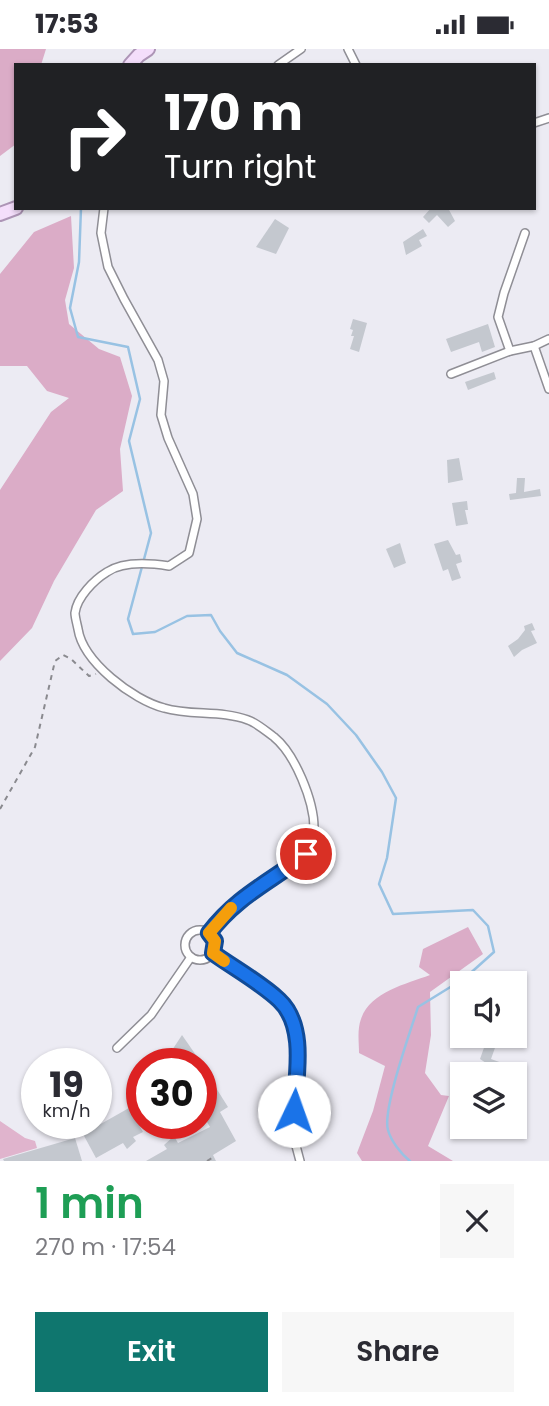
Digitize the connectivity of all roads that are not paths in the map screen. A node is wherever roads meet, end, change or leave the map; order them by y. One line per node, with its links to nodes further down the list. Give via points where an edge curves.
1 (148, 49): 3 (main road)
2 (301, 49): 4 (street)
3 (132, 63)
4 (281, 63)
5 (104, 210): 12 (street, via 101,233 108,267 158,361 164,381 161,415 193,494 197,519 189,553 176,563 125,565 93,582 75,613 79,638 104,671 137,696 164,708 250,720 277,740 300,774 312,804 315,831 306,854 223,913)
6 (525, 233): 9 (street, via 498,317)
7 (549, 339): 8 (street)
8 (534, 346): 9 (street); 11 (street)
9 (510, 351): 10 (street)
10 (452, 374)
11 (549, 389)
12 (209, 933): 13 (street, via 215,941); 14 (street, via 195,931 187,937 185,947)
13 (213, 953): 14 (street, via 203,960); 16 (street, via 281,1002 292,1019 297,1040 294,1111)
14 (191, 957): 15 (street, via 151,1015)
15 (117, 1048)
16 (300, 1161)

